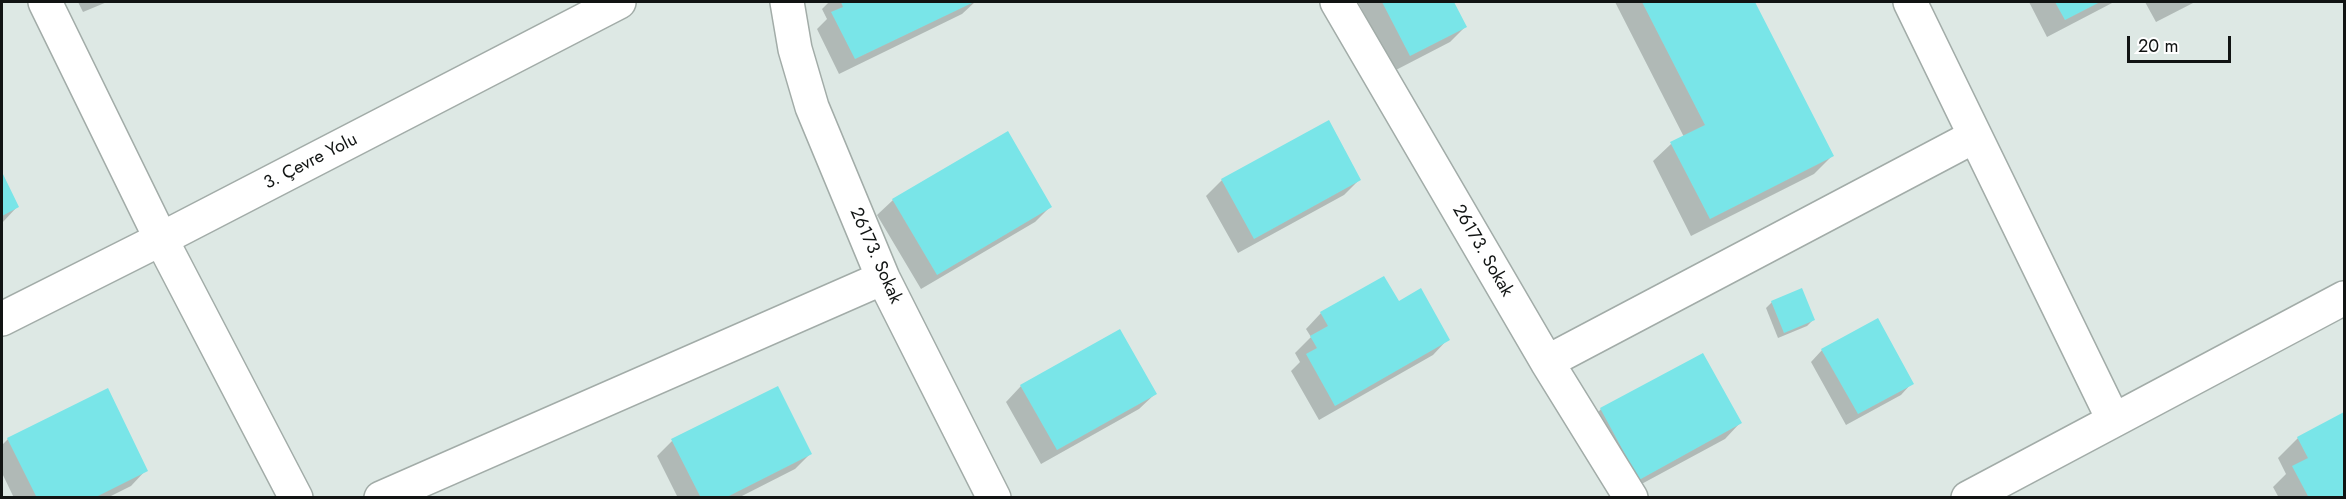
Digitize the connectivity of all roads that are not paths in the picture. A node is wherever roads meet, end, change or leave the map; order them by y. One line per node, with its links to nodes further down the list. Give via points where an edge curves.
1 (45, 2): 7 (street)
2 (619, 2): 7 (street, 3. Çevre Yolu)
3 (787, 2): 8 (street, 26173. Sokak, via 795,49 812,107)
4 (1337, 2): 11 (street, 26173. Sokak)
5 (1910, 2): 6 (street)
6 (1975, 136): 11 (street); 12 (street)
7 (161, 239): 10 (street, 3. Çevre Yolu); 13 (street)
8 (883, 278): 14 (street); 15 (street, 26173. Sokak)
9 (2344, 298): 12 (street)
10 (2, 319)
11 (1547, 362): 16 (street, 26173. Sokak)
12 (2113, 419): 17 (street)
13 (296, 498)
14 (381, 498)
15 (994, 498)
16 (1631, 498)
17 (1968, 498)

